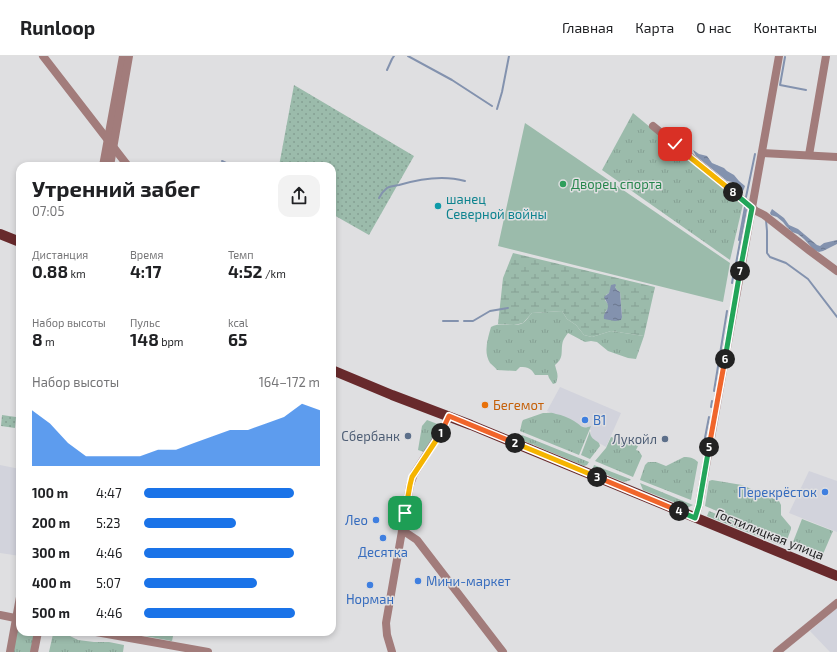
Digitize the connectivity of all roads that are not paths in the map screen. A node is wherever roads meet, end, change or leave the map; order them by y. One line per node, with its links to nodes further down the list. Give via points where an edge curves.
1 (43, 56): 7 (street)
2 (123, 56): 7 (street)
3 (129, 56): 7 (street)
4 (779, 56): 8 (street)
5 (826, 56): 9 (street)
6 (653, 126): 14 (street)
7 (110, 143): 11 (street); 12 (street); 13 (street)
8 (762, 153): 9 (street); 14 (street)
9 (809, 155): 10 (street)
10 (837, 156)
11 (104, 162)
12 (110, 162)
13 (125, 162)
14 (752, 208): 17 (street); 20 (street)
15 (0, 234): 16 (main road)
16 (16, 240)
17 (837, 271)
18 (336, 372): 19 (main road, Гостилицкая улица)
19 (449, 416): 20 (main road, Гостилицкая улица); 21 (street, via 412,477)
20 (695, 518): 22 (main road, Гостилицкая улица)
21 (402, 530): 32 (street, via 386,623); 33 (street, via 417,540)
22 (837, 576)
23 (837, 603): 34 (street)
24 (0, 615): 25 (street)
25 (16, 618)
26 (16, 626): 29 (street)
27 (37, 636): 30 (street)
28 (118, 636): 31 (street)
29 (10, 652)
30 (34, 652)
31 (208, 652)
32 (392, 652)
33 (503, 652)
34 (777, 652)

